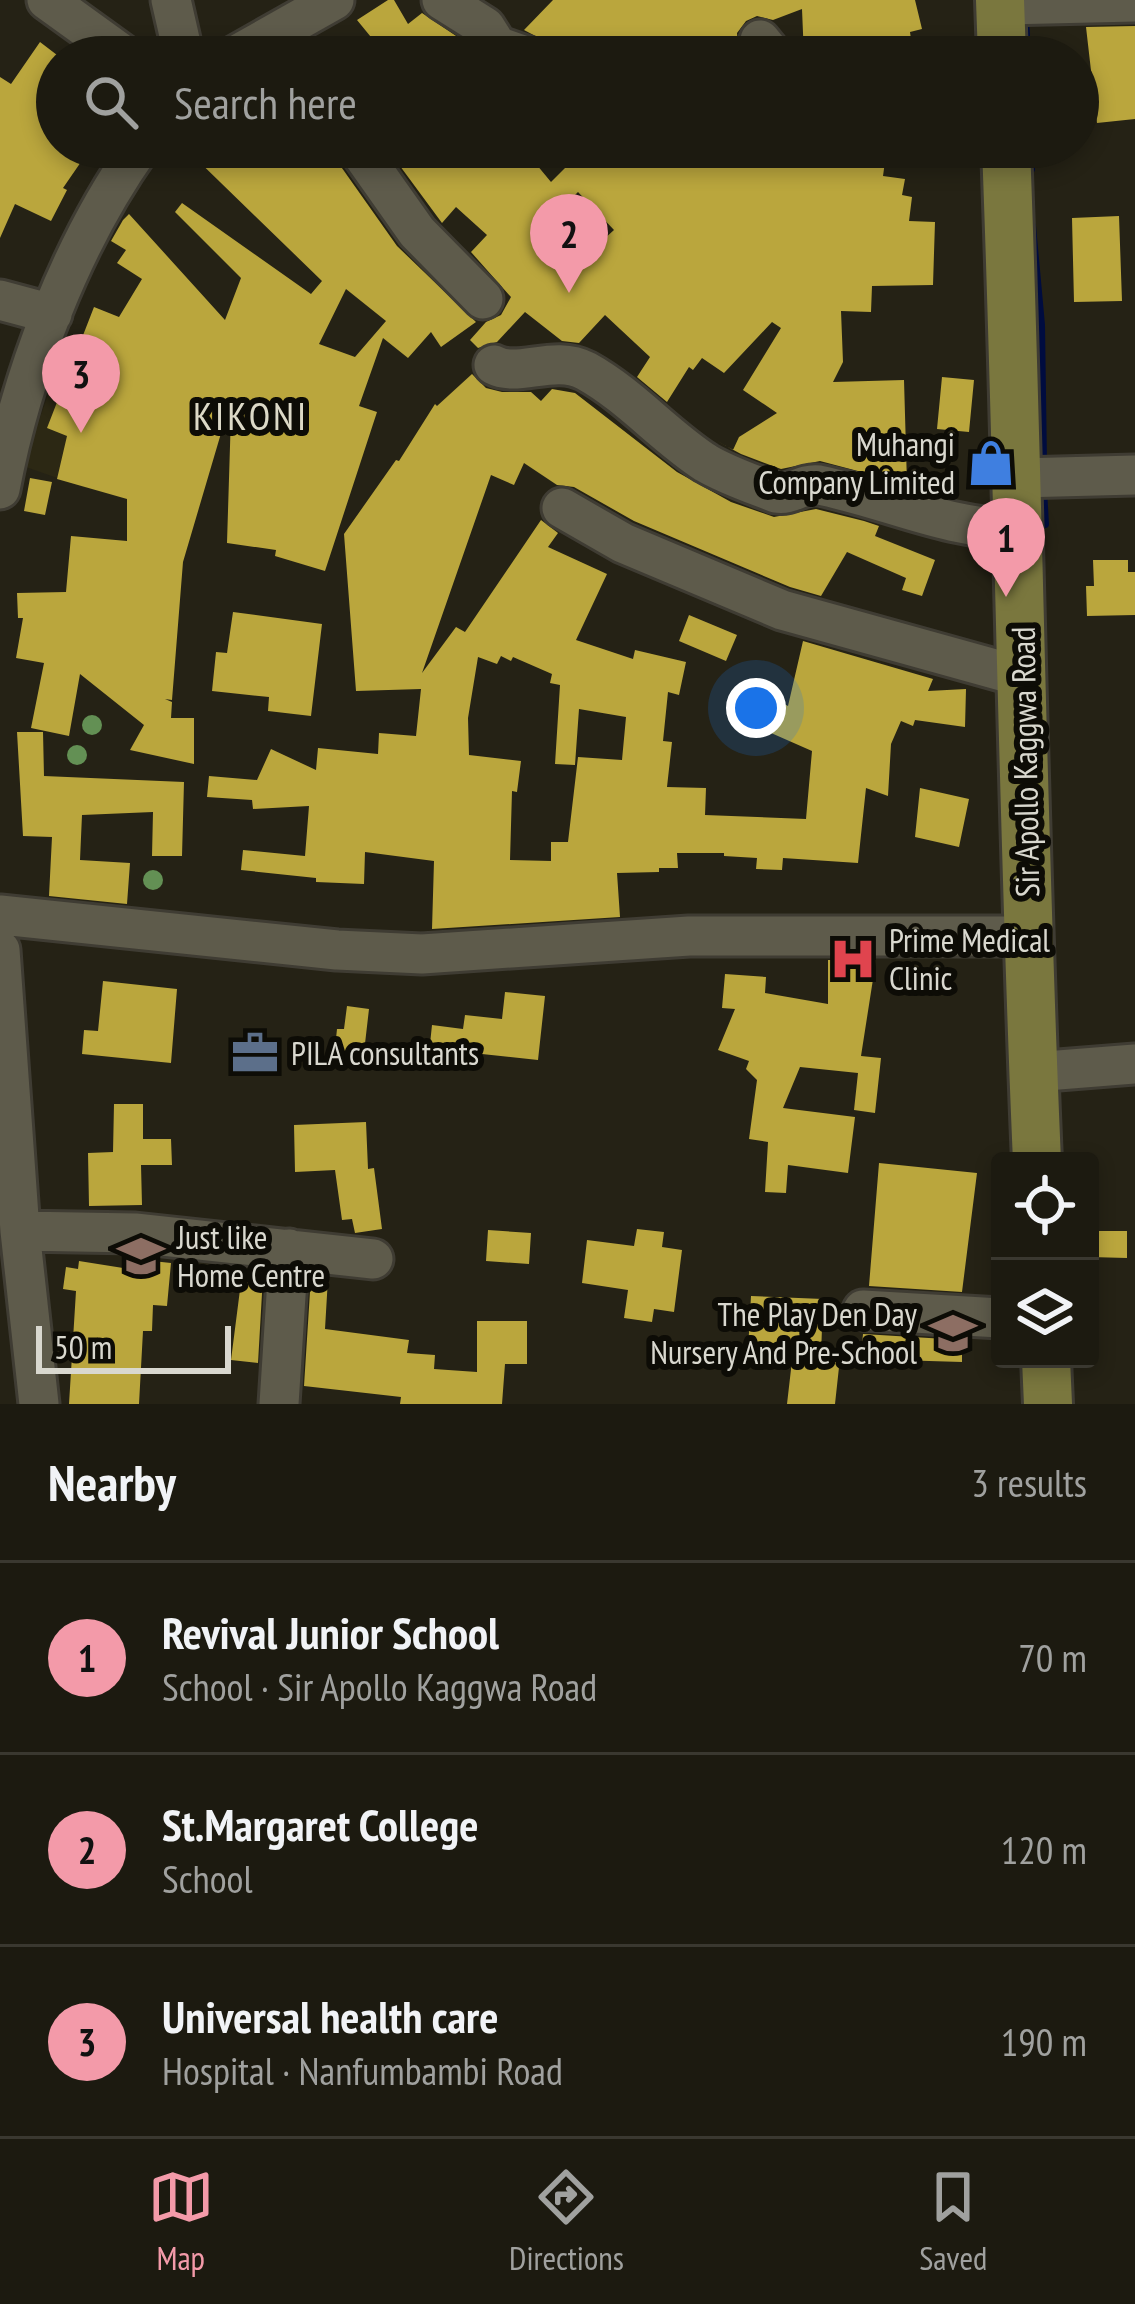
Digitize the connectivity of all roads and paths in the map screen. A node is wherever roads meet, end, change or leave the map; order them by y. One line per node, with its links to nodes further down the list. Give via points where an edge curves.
1 (47, 0): 7 (street)
2 (171, 0): 8 (street)
3 (334, 0): 9 (street)
4 (442, 0): 10 (street)
5 (1000, 2): 6 (street); 11 (main road)
6 (1135, 2)
7 (97, 36)
8 (179, 36)
9 (280, 36)
10 (491, 36)
11 (1001, 36)
12 (125, 168): 17 (street)
13 (372, 168): 15 (street, via 417,232)
14 (1007, 168): 21 (main road, Sir Apollo Kaggwa Road)
15 (483, 298)
16 (0, 300): 17 (street)
17 (52, 314): 19 (street)
18 (494, 365): 24 (street, via 584,370 703,461 776,493 819,485 929,519)
19 (6, 427): 22 (street)
20 (1135, 475): 21 (street)
21 (1019, 478): 24 (main road, Sir Apollo Kaggwa Road)
22 (0, 489)
23 (562, 508): 25 (street, via 623,543 782,610)
24 (1021, 530): 25 (main road, Sir Apollo Kaggwa Road)
25 (1023, 677): 27 (main road, Sir Apollo Kaggwa Road)
26 (0, 915): 27 (street, via 422,954 689,936)
27 (1028, 936): 30 (main road, Sir Apollo Kaggwa Road)
28 (0, 955): 32 (street)
29 (1135, 1064): 30 (street)
30 (1033, 1072): 31 (main road, Sir Apollo Kaggwa Road)
31 (1037, 1152)
32 (20, 1231): 33 (street); 38 (street)
33 (289, 1249): 34 (street); 39 (street)
34 (373, 1259)
35 (863, 1310): 36 (street)
36 (991, 1317)
37 (1046, 1368): 40 (main road)
38 (39, 1404)
39 (280, 1404)
40 (1048, 1404)

